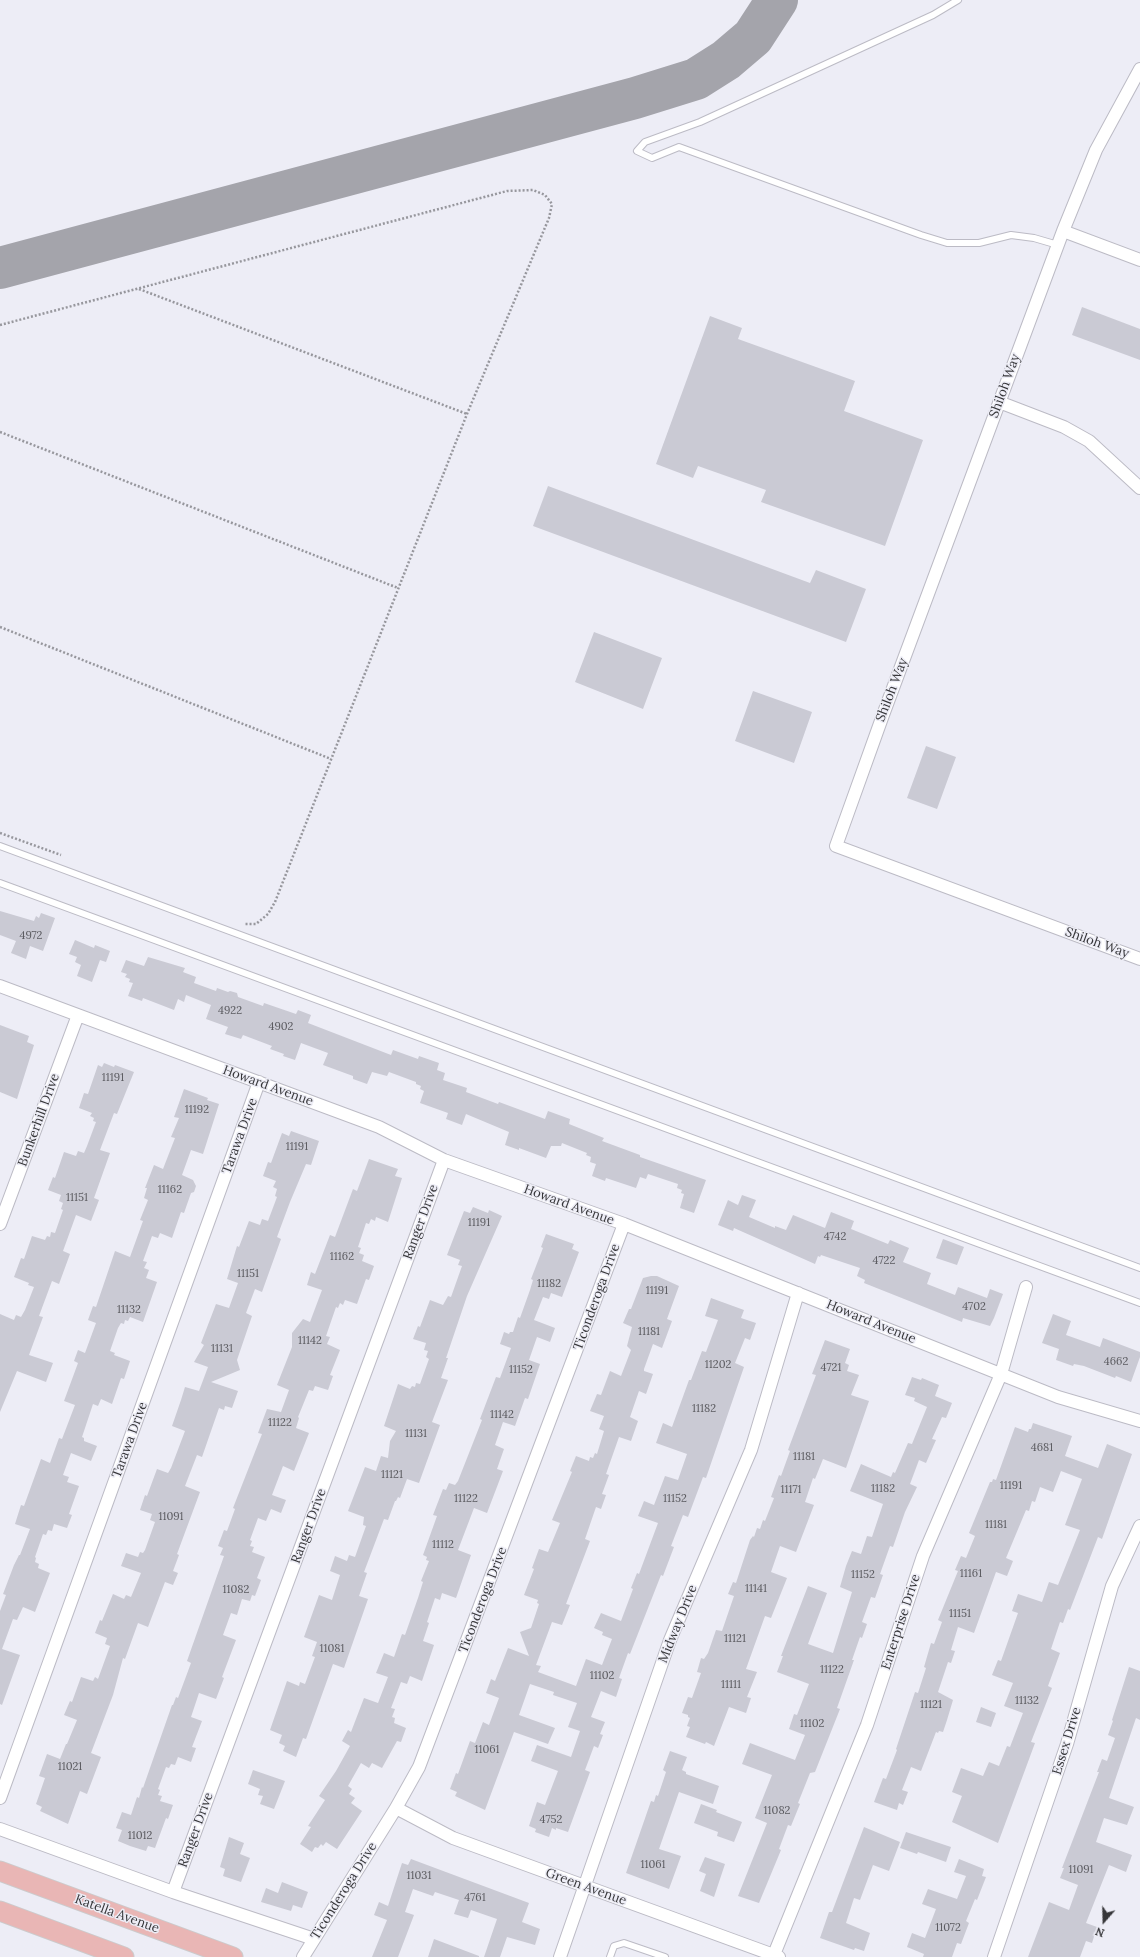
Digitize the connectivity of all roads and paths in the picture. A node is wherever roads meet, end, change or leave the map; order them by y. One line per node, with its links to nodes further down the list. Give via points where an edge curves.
1 (958, 0): 4 (lane, via 933,15 700,122 645,142 637,151 652,158 679,147 921,236 947,243 979,243 1011,236 1034,238)
2 (1140, 69): 3 (street, Shiloh Way, via 1096,150)
3 (1063, 230): 4 (street, Shiloh Way); 5 (street)
4 (1058, 245): 8 (street, Shiloh Way)
5 (1140, 260)
6 (137, 288): 7 (path); 9 (path); 9 (path, via 507,191 533,190 545,194 552,204 549,218)
7 (0, 324)
8 (999, 402): 11 (street, via 1064,427 1089,441); 20 (street, Shiloh Way, via 836,846)
9 (467, 414): 12 (path)
10 (0, 432): 12 (path)
11 (1140, 488)
12 (398, 588): 14 (path)
13 (0, 627): 14 (path)
14 (331, 758): 19 (path, via 275,902 268,914 256,924)
15 (0, 833): 17 (path)
16 (0, 846): 27 (lane)
17 (67, 858)
18 (0, 883): 30 (lane)
19 (238, 921)
20 (1140, 960)
21 (0, 986): 22 (street, Howard Avenue)
22 (78, 1015): 23 (street, Howard Avenue); 25 (street, Bunkerhill Drive)
23 (259, 1082): 24 (street, Howard Avenue, via 379,1128); 34 (street, Tarawa Drive)
24 (444, 1160): 26 (street, Howard Avenue); 39 (street, Ranger Drive)
25 (0, 1224)
26 (624, 1224): 29 (street, Howard Avenue); 35 (street, Ticonderoga Drive, via 419,1767)
27 (1140, 1268)
28 (1026, 1287): 31 (street, Enterprise Drive)
29 (798, 1293): 31 (street, Howard Avenue); 38 (street, Midway Drive, via 751,1450 670,1640)
30 (1140, 1303)
31 (1001, 1374): 32 (street, Howard Avenue, via 1058,1397); 42 (street, Enterprise Drive, via 923,1556 867,1725)
32 (1140, 1421)
33 (1140, 1526): 49 (street, Essex Drive, via 1112,1586 1067,1744)
34 (0, 1798)
35 (396, 1808): 38 (street, Green Avenue, via 453,1838); 41 (street, Ticonderoga Drive)
36 (0, 1829): 39 (street)
37 (0, 1871): 44 (main road, Katella Avenue)
38 (585, 1886): 42 (street, Green Avenue); 46 (street, Midway Drive)
39 (173, 1892): 41 (street)
40 (0, 1911): 43 (main road)
41 (314, 1939): 45 (street, Ticonderoga Drive)
42 (775, 1956)
43 (124, 1957)
44 (234, 1957)
45 (303, 1957)
46 (560, 1957)
47 (610, 1957): 48 (lane, via 614,1946 624,1943)
48 (665, 1957)
49 (994, 1957)

